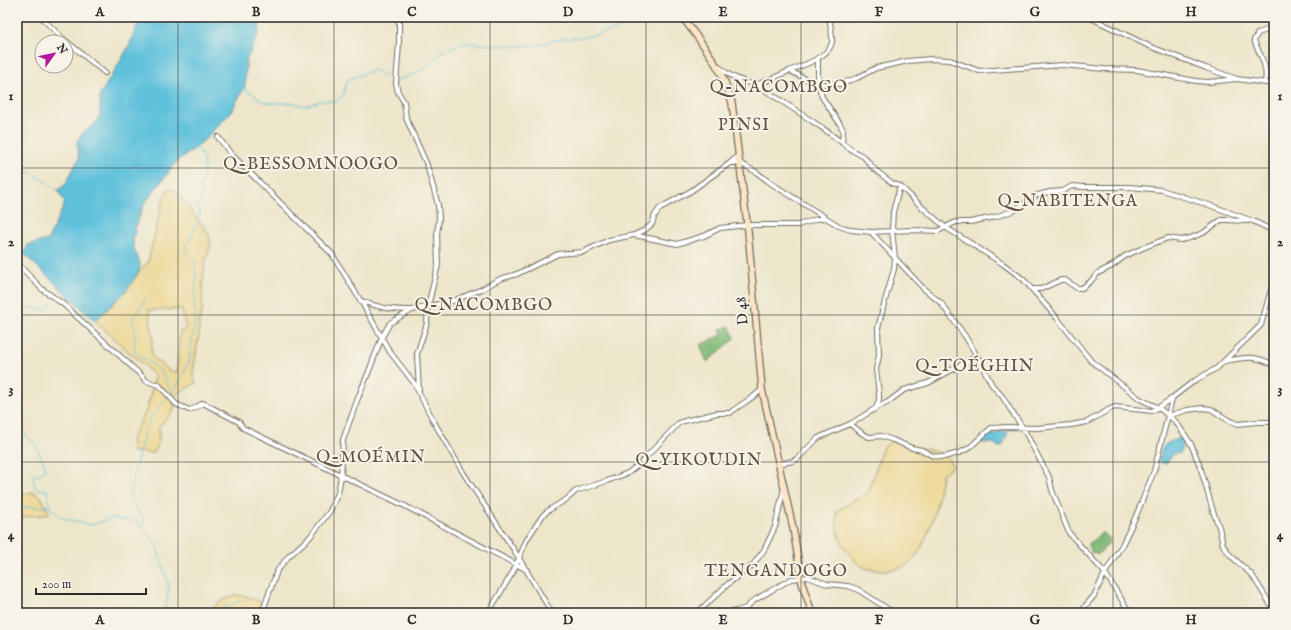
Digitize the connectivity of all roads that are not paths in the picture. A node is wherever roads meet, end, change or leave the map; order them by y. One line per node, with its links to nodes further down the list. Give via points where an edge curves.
1 (41, 17): 10 (street)
2 (399, 17): 35 (street, via 396,83 404,102 406,118 427,165 438,205 438,265)
3 (682, 17): 8 (street, D 48)
4 (830, 17): 7 (street, via 832,43)
5 (1089, 17): 11 (street, via 1149,46)
6 (1274, 22): 12 (street, via 1270,29 1258,33 1254,40 1265,65)
7 (818, 58): 9 (street); 13 (street)
8 (716, 64): 15 (street, via 728,74); 18 (street, D 48, via 730,94)
9 (790, 71): 13 (street); 15 (street)
10 (105, 73)
11 (1237, 80): 12 (street); 13 (street, via 1196,81 1137,70 1063,65 979,71 950,60 930,59 876,68 840,84)
12 (1265, 83): 14 (street)
13 (818, 84): 17 (street, via 822,97 843,130)
14 (1274, 84)
15 (754, 85): 17 (street, via 792,107)
16 (218, 137): 34 (street, via 231,154 332,254)
17 (842, 142): 21 (street, via 864,157 892,183)
18 (739, 155): 19 (street); 20 (street, D 48)
19 (730, 163): 20 (street); 29 (street, via 691,191 660,208 652,224)
20 (740, 163): 22 (street); 24 (street, D 48)
21 (900, 186): 25 (street); 26 (street, via 893,212)
22 (826, 218): 24 (street, via 798,225); 28 (street, via 843,228)
23 (1253, 222): 25 (street, via 1162,190 1129,186 1072,186 1063,191 1034,196 1015,210 994,217 956,222); 27 (street); 33 (street, via 1221,220 1203,233 1190,238 1168,238 1125,256 1098,273 1082,288 1061,280 1041,289)
24 (747, 225): 29 (street, via 720,228 677,244); 41 (street, D 48)
25 (945, 227): 26 (street, via 938,231); 33 (street, via 1003,264)
26 (892, 230): 28 (street); 30 (street)
27 (1274, 231)
28 (871, 232): 30 (street)
29 (634, 235): 35 (street, via 610,240 583,252 558,254 453,301)
30 (895, 258): 38 (street, via 947,311); 44 (street, via 878,328 879,356 876,369 879,400)
31 (17, 263): 51 (street, via 42,289 63,304 146,381 159,384 176,404 189,410 203,403 239,422 243,428)
32 (1274, 283): 39 (street, via 1261,325)
33 (1033, 289): 45 (street, via 1090,361 1140,399)
34 (361, 300): 36 (street, via 391,310); 37 (street)
35 (428, 306): 36 (street); 42 (street, via 427,323 417,354)
36 (412, 310): 37 (street, via 390,323)
37 (382, 337): 42 (street); 51 (street, via 343,440)
38 (977, 356): 44 (street, via 928,383 904,390); 49 (street, via 992,385)
39 (1225, 361): 40 (street, via 1252,357); 43 (street)
40 (1274, 365)
41 (762, 389): 50 (street, D 48); 53 (street, via 730,413 717,413 684,421 642,462 628,472 576,491 543,515)
42 (419, 394): 53 (street, via 464,474)
43 (1172, 398): 45 (street); 46 (street)
44 (876, 408): 48 (street)
45 (1159, 408): 46 (street); 49 (street, via 1152,411 1115,407 1087,422)
46 (1168, 416): 47 (street, via 1202,408 1211,409 1238,424); 56 (street, via 1149,486 1122,545); 58 (street, via 1176,422 1191,444 1223,544 1230,555 1252,575)
47 (1274, 422)
48 (850, 424): 49 (street, via 870,437 881,436 937,457 960,453 991,428); 50 (street, via 818,438 797,459)
49 (1023, 428): 56 (street, via 1049,478 1069,533)
50 (778, 464): 52 (street, D 48)
51 (341, 476): 54 (street); 59 (street, via 338,493 330,511 310,537 277,571)
52 (784, 487): 57 (street, D 48); 62 (street, via 775,527 764,550 752,566 729,583)
53 (519, 557): 54 (street); 55 (street)
54 (516, 564): 55 (street); 60 (street)
55 (527, 570): 61 (street)
56 (1105, 573): 66 (street, via 1094,596); 67 (street)
57 (801, 577): 63 (street, via 791,578 746,608); 64 (street, D 48); 65 (street, via 826,584 848,586)
58 (1274, 610)
59 (262, 613)
60 (488, 613)
61 (552, 613)
62 (697, 613)
63 (723, 613)
64 (812, 613)
65 (894, 613)
66 (1081, 613)
67 (1130, 613)

